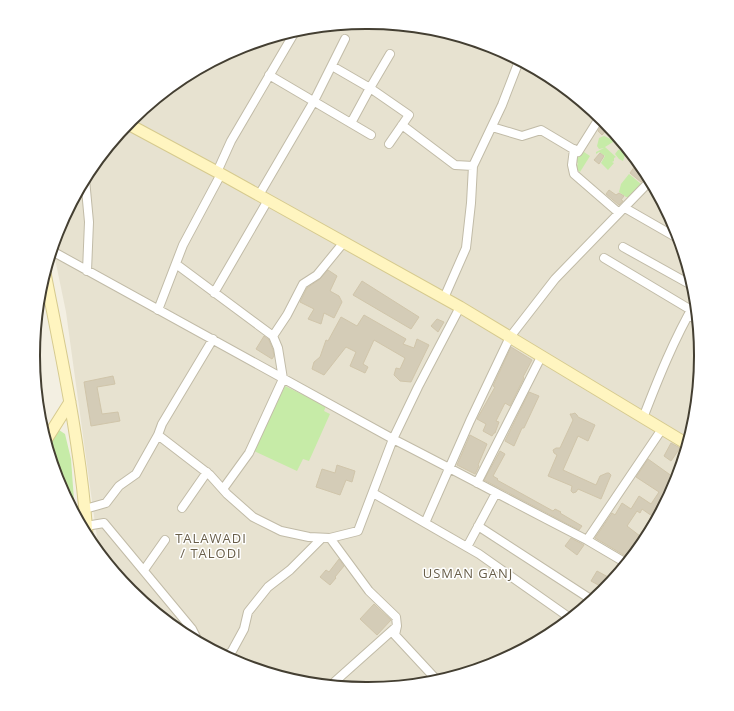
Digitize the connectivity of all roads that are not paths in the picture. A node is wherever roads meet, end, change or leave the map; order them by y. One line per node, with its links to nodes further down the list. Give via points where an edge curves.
1 (292, 38): 6 (street)
2 (345, 39): 4 (street)
3 (390, 54): 7 (street)
4 (332, 66): 7 (street); 8 (street)
5 (517, 66): 13 (street)
6 (270, 75): 8 (street); 18 (street, via 231,141)
7 (370, 88): 9 (street); 11 (street, via 409,115)
8 (314, 101): 9 (street); 21 (street)
9 (351, 123): 14 (street)
10 (596, 123): 16 (street, via 578,152)
11 (402, 125): 15 (street); 17 (street, via 455,165)
12 (134, 127): 18 (street)
13 (492, 127): 16 (street, via 522,136 541,130); 17 (street)
14 (371, 135)
15 (389, 144)
16 (574, 149): 22 (street, via 574,174)
17 (473, 166): 33 (street, via 466,248)
18 (219, 173): 21 (street); 28 (street)
19 (646, 185): 22 (street)
20 (86, 189): 29 (street, via 89,222)
21 (263, 197): 24 (street); 32 (street)
22 (622, 210): 23 (street); 39 (street, via 556,279)
23 (670, 235)
24 (344, 242): 33 (street); 38 (street, via 317,275 303,284)
25 (623, 247): 30 (street)
26 (57, 254): 29 (street)
27 (604, 258): 35 (street)
28 (176, 264): 32 (street); 36 (street)
29 (87, 270): 36 (street)
30 (684, 281)
31 (48, 288): 43 (street)
32 (214, 292): 38 (street)
33 (444, 298): 34 (street)
34 (460, 307): 39 (street); 48 (street)
35 (690, 308)
36 (158, 310): 40 (street)
37 (691, 312): 44 (street, via 656,384)
38 (273, 336): 42 (street, via 278,348)
39 (510, 337): 41 (street); 50 (street)
40 (213, 339): 42 (street); 47 (street)
41 (541, 357): 44 (street); 52 (street)
42 (283, 379): 48 (street); 53 (street, via 250,453)
43 (70, 402): 46 (street); 57 (street)
44 (643, 418): 45 (street)
45 (662, 429): 49 (street); 64 (street)
46 (50, 433)
47 (158, 435): 51 (street); 57 (street, via 136,474 119,486 106,503)
48 (392, 439): 50 (street); 54 (street)
49 (682, 441)
50 (450, 468): 52 (street); 59 (street)
51 (207, 472): 53 (street); 56 (street)
52 (477, 483): 55 (street)
53 (223, 489): 62 (street, via 253,517 281,531 309,538)
54 (373, 493): 59 (street); 62 (street, via 358,530)
55 (496, 493): 60 (street); 64 (street)
56 (182, 508)
57 (85, 510): 58 (street)
58 (86, 521)
59 (426, 523): 65 (street)
60 (478, 526): 65 (street); 68 (street)
61 (90, 528): 67 (street, via 104,523)
62 (326, 538): 70 (street, via 369,591 396,617); 72 (street, via 268,587 248,612 244,629)
63 (166, 540): 67 (street)
64 (587, 540): 66 (street)
65 (467, 547): 69 (street)
66 (621, 560)
67 (144, 570): 71 (street)
68 (587, 597)
69 (566, 615)
70 (398, 626): 73 (street, via 395,635); 74 (street)
71 (193, 631)
72 (231, 652)
73 (433, 676)
74 (337, 680)

